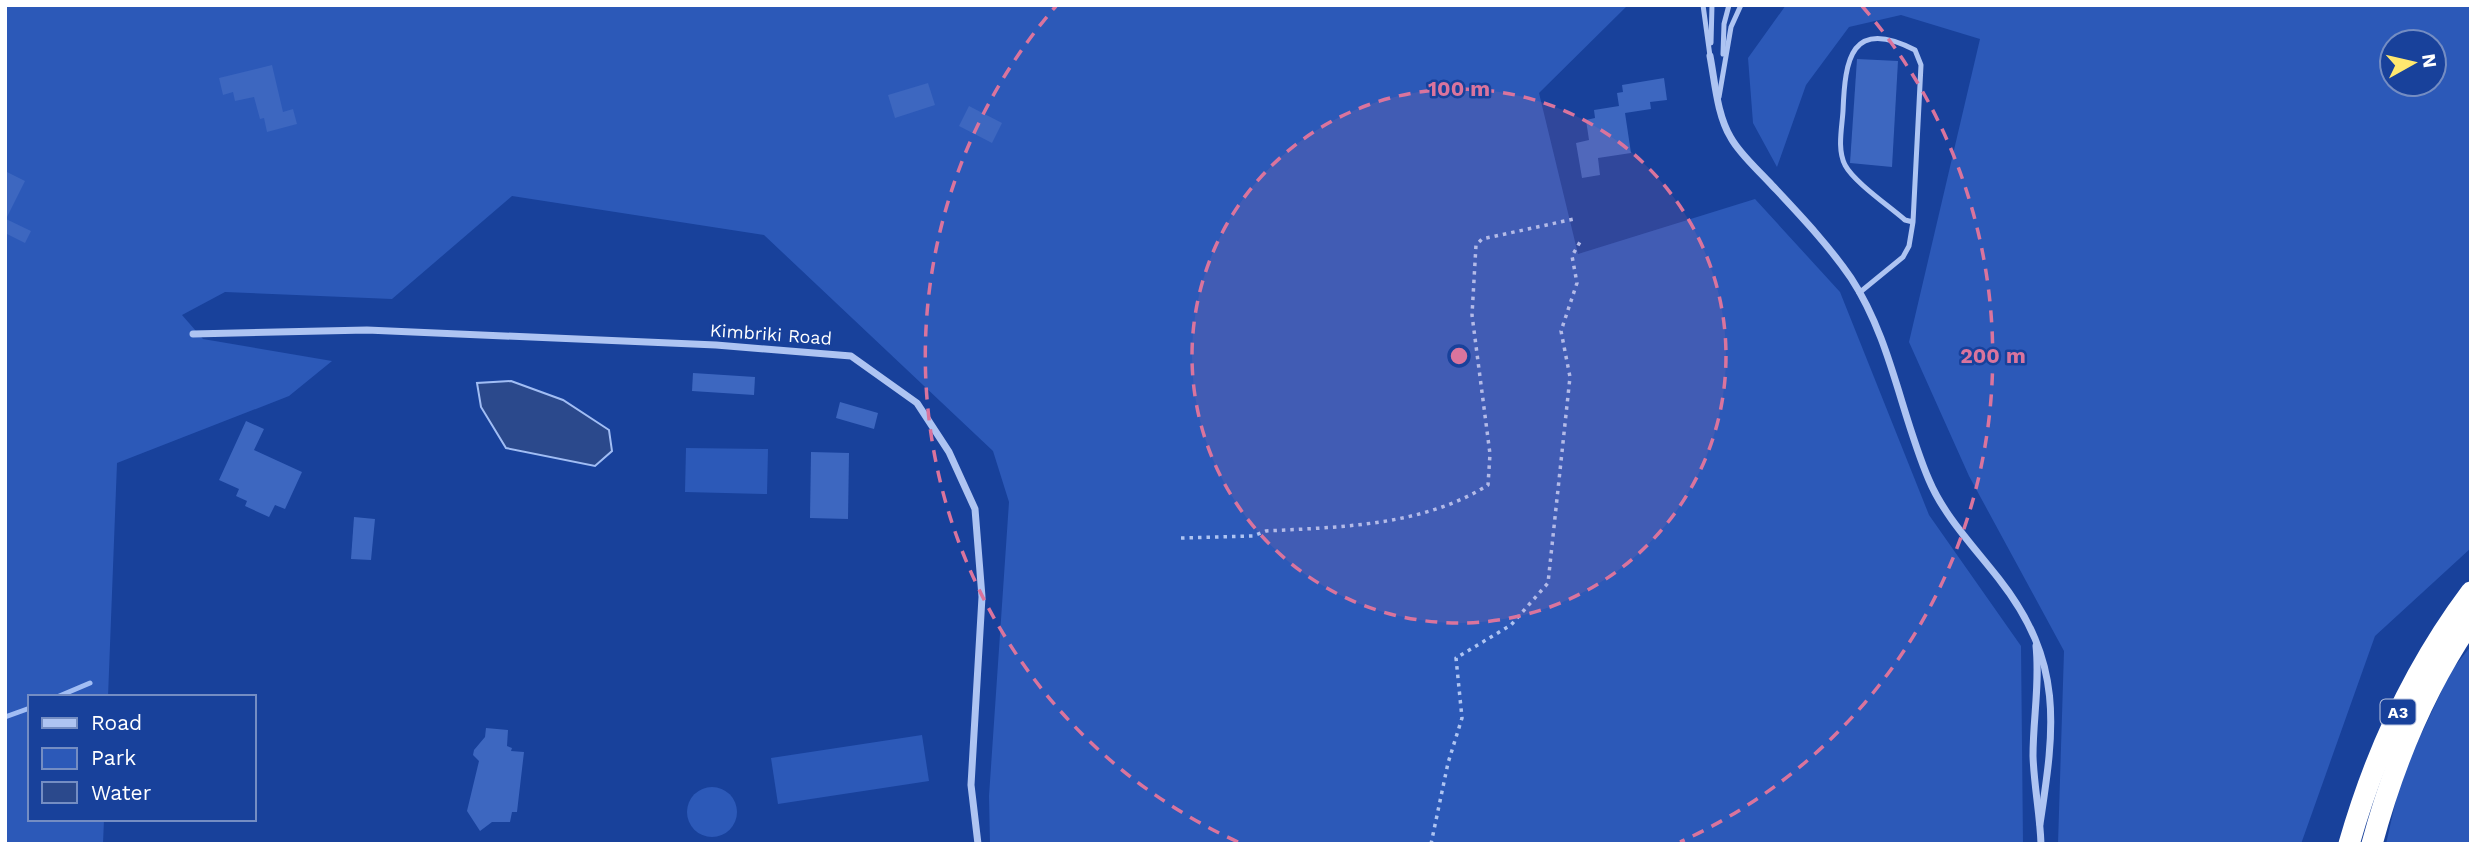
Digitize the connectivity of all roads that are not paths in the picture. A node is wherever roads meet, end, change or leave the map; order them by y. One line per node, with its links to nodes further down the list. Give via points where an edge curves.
1 (1703, 5): 5 (lane)
2 (1712, 5): 5 (lane)
3 (1729, 5): 6 (lane)
4 (1741, 5): 6 (lane)
5 (1710, 57): 7 (street)
6 (1722, 70): 7 (lane)
7 (1718, 101): 9 (street, via 1737,147 1830,250)
8 (1913, 222): 8 (lane, via 1921,65 1915,50 1896,40 1872,38 1854,48 1844,69 1841,153 1846,167 1905,220); 9 (lane, via 1903,257)
9 (1859, 293): 13 (street, via 1930,483)
10 (193, 334): 15 (street, Kimbriki Road, via 367,330 716,345 851,356 917,403 949,452 975,509 982,597 971,785)
11 (2471, 592): 17 (highway, A3, via 2434,646 2397,714 2371,772)
12 (2471, 621): 18 (highway, A3, via 2414,724)
13 (2035, 635): 14 (street, via 2039,683 2034,782); 14 (street, via 2051,694 2052,732)
14 (2040, 824): 16 (street)
15 (978, 844)
16 (2040, 844)
17 (2349, 844)
18 (2372, 844)

